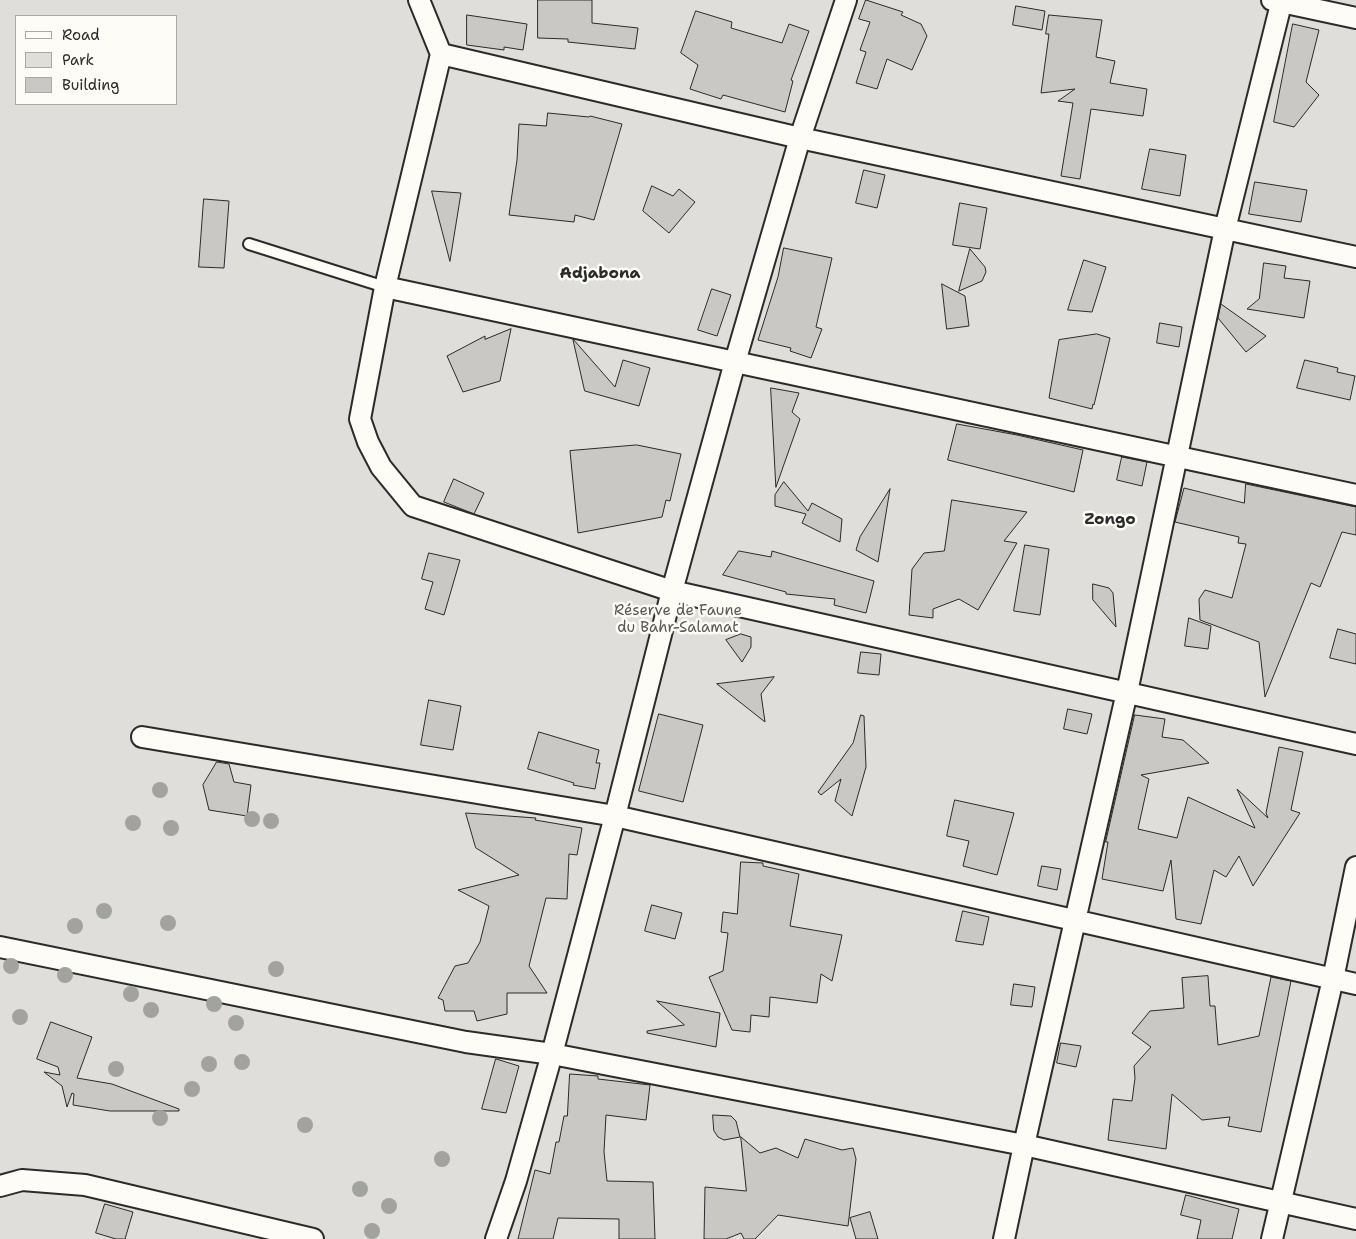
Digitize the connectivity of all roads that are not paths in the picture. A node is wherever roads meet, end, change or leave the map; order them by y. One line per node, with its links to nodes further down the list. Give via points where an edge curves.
1 (419, 0): 5 (street)
2 (846, 0): 6 (street)
3 (1278, 1): 4 (street); 7 (street)
4 (1356, 18)
5 (441, 54): 6 (street); 10 (street)
6 (800, 138): 7 (street); 11 (street)
7 (1225, 229): 9 (street); 12 (street)
8 (249, 244): 10 (lane)
9 (1356, 257)
10 (385, 287): 11 (street); 14 (street, via 360,419 381,467 413,506)
11 (734, 362): 12 (street); 14 (street)
12 (1178, 457): 13 (street); 15 (street)
13 (1356, 495)
14 (672, 591): 15 (street); 18 (street)
15 (1127, 692): 17 (street); 20 (street)
16 (142, 737): 18 (street)
17 (1356, 744)
18 (615, 816): 20 (street); 24 (street)
19 (1356, 867): 22 (street)
20 (1075, 919): 22 (street); 25 (street)
21 (0, 947): 24 (street, via 466,1042)
22 (1333, 979): 23 (street); 27 (street)
23 (1356, 984)
24 (552, 1054): 25 (street); 30 (street)
25 (1024, 1145): 27 (street); 31 (street)
26 (0, 1186): 29 (street, via 22,1180 85,1185)
27 (1282, 1202): 28 (street); 32 (street)
28 (1356, 1219)
29 (313, 1239)
30 (496, 1239)
31 (1004, 1239)
32 (1272, 1239)

